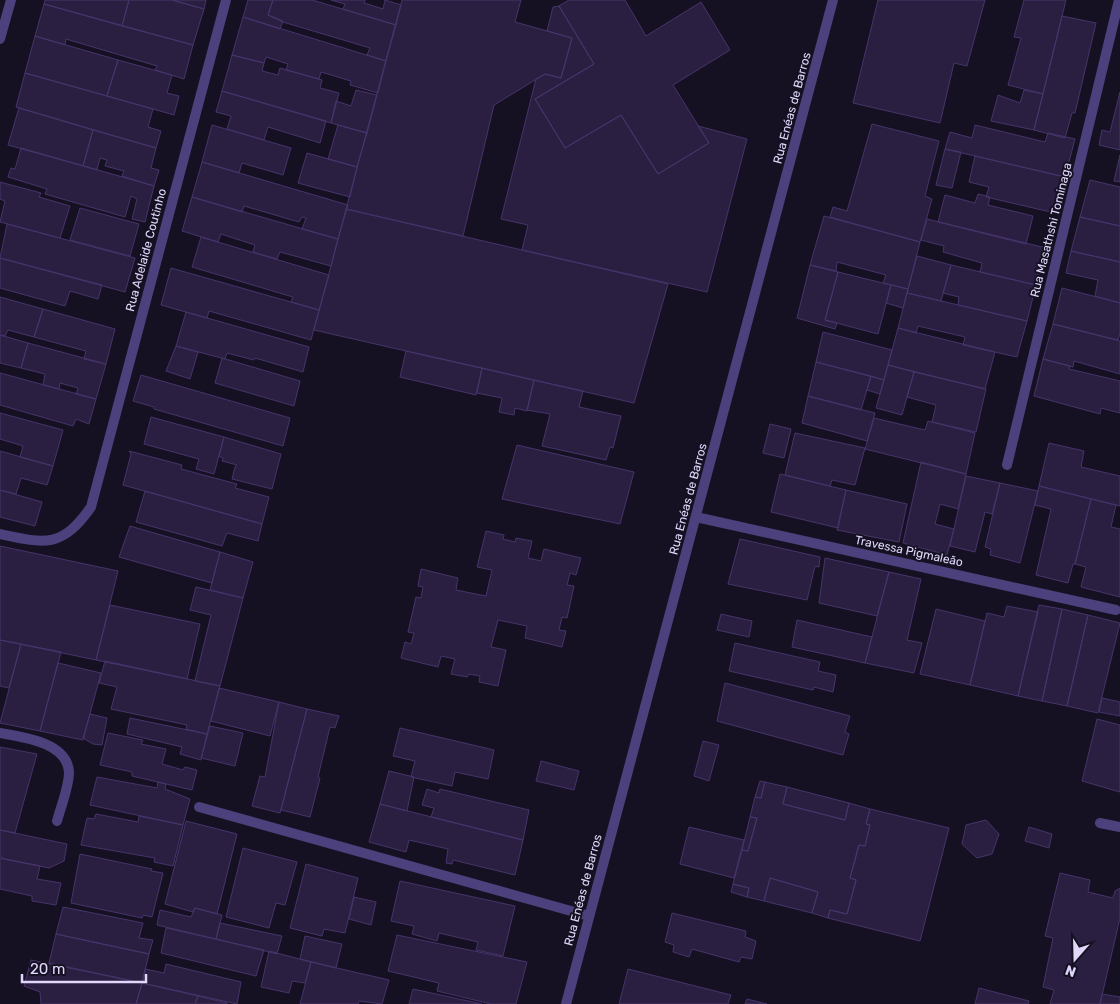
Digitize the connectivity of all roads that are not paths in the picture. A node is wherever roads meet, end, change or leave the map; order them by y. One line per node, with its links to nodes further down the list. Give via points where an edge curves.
1 (12, 0): 5 (street)
2 (226, 0): 8 (street, Rua Adelaide Coutinho, via 90,507 76,528 60,539 44,541)
3 (833, 0): 7 (street, Rua Enéas de Barros)
4 (1119, 0): 6 (street, Rua Masathshi Tominaga)
5 (0, 39)
6 (1007, 465)
7 (696, 517): 9 (street, Travessa Pigmaleão); 15 (street, Rua Enéas de Barros)
8 (0, 534)
9 (1116, 610)
10 (0, 733): 12 (street, via 34,740 66,759 69,772)
11 (199, 807): 15 (street)
12 (57, 821)
13 (1100, 823): 14 (street)
14 (1120, 827)
15 (590, 916): 16 (street, Rua Enéas de Barros)
16 (566, 1004)

